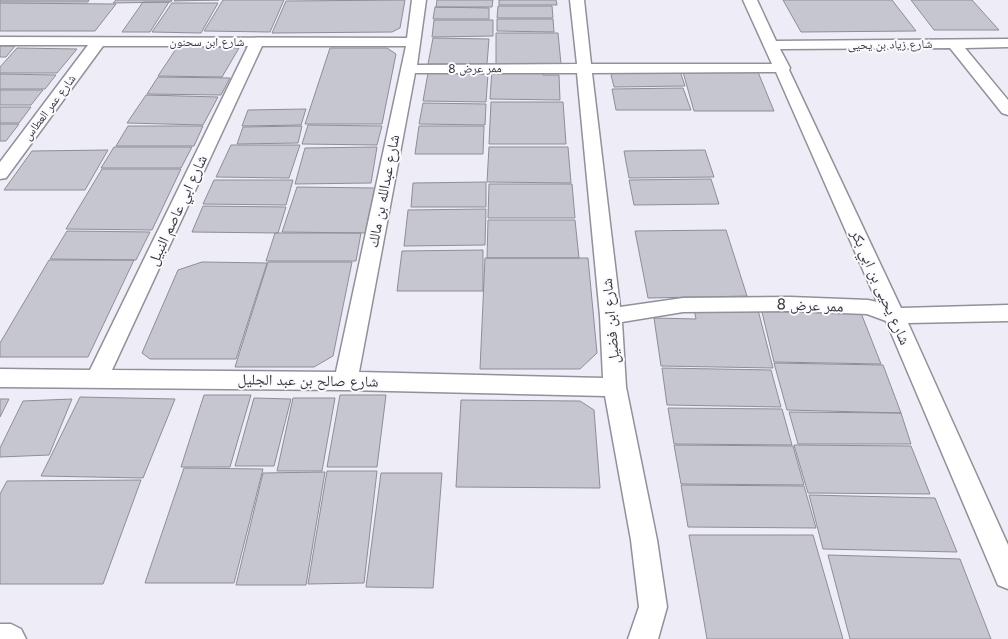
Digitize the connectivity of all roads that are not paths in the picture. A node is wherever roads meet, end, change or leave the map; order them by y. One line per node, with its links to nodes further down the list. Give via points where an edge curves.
1 (419, 0): 7 (street, شارع عبدالله بن مالك)
2 (577, 0): 13 (street, شارع ابن فضيل)
3 (750, 0): 10 (street, شارع يحيى بن ابي بكر)
4 (0, 41): 5 (street, شارع ابن سحنون)
5 (99, 41): 6 (street, شارع ابن سحنون); 15 (street, شارع عمر العطاس)
6 (256, 41): 7 (street, شارع ابن سحنون); 20 (street, شارع ابي عاصم النبيل)
7 (414, 42): 12 (street, شارع عبدالله بن مالك)
8 (954, 43): 9 (street, شارع زياد بن يحيى); 10 (street, شارع زياد بن يحيى); 14 (street)
9 (1008, 43)
10 (772, 45): 11 (street, شارع يحيى بن ابي بكر)
11 (783, 68): 13 (street, ممر عرض 8); 18 (street, شارع يحيى بن ابي بكر)
12 (408, 69): 13 (street, ممر عرض 8); 21 (street, شارع عبدالله بن مالك)
13 (585, 69): 17 (street, شارع ابن فضيل)
14 (1008, 110)
15 (0, 174)
16 (1008, 313): 18 (street, ممر عرض 8)
17 (611, 316): 18 (street, ممر عرض 8, via 683,305 790,304 868,307); 22 (street, شارع ابن فضيل)
18 (894, 316): 23 (street, شارع يحيى بن ابي بكر)
19 (0, 378): 20 (street, شارع صالح بن عبد الجليل)
20 (97, 378): 21 (street, شارع صالح بن عبد الجليل)
21 (346, 381): 22 (street, شارع صالح بن عبد الجليل)
22 (615, 387): 26 (street, شارع ابن فضيل, via 644,540 653,607)
23 (1008, 576)
24 (0, 639): 25 (street)
25 (11, 639)
26 (643, 639)

